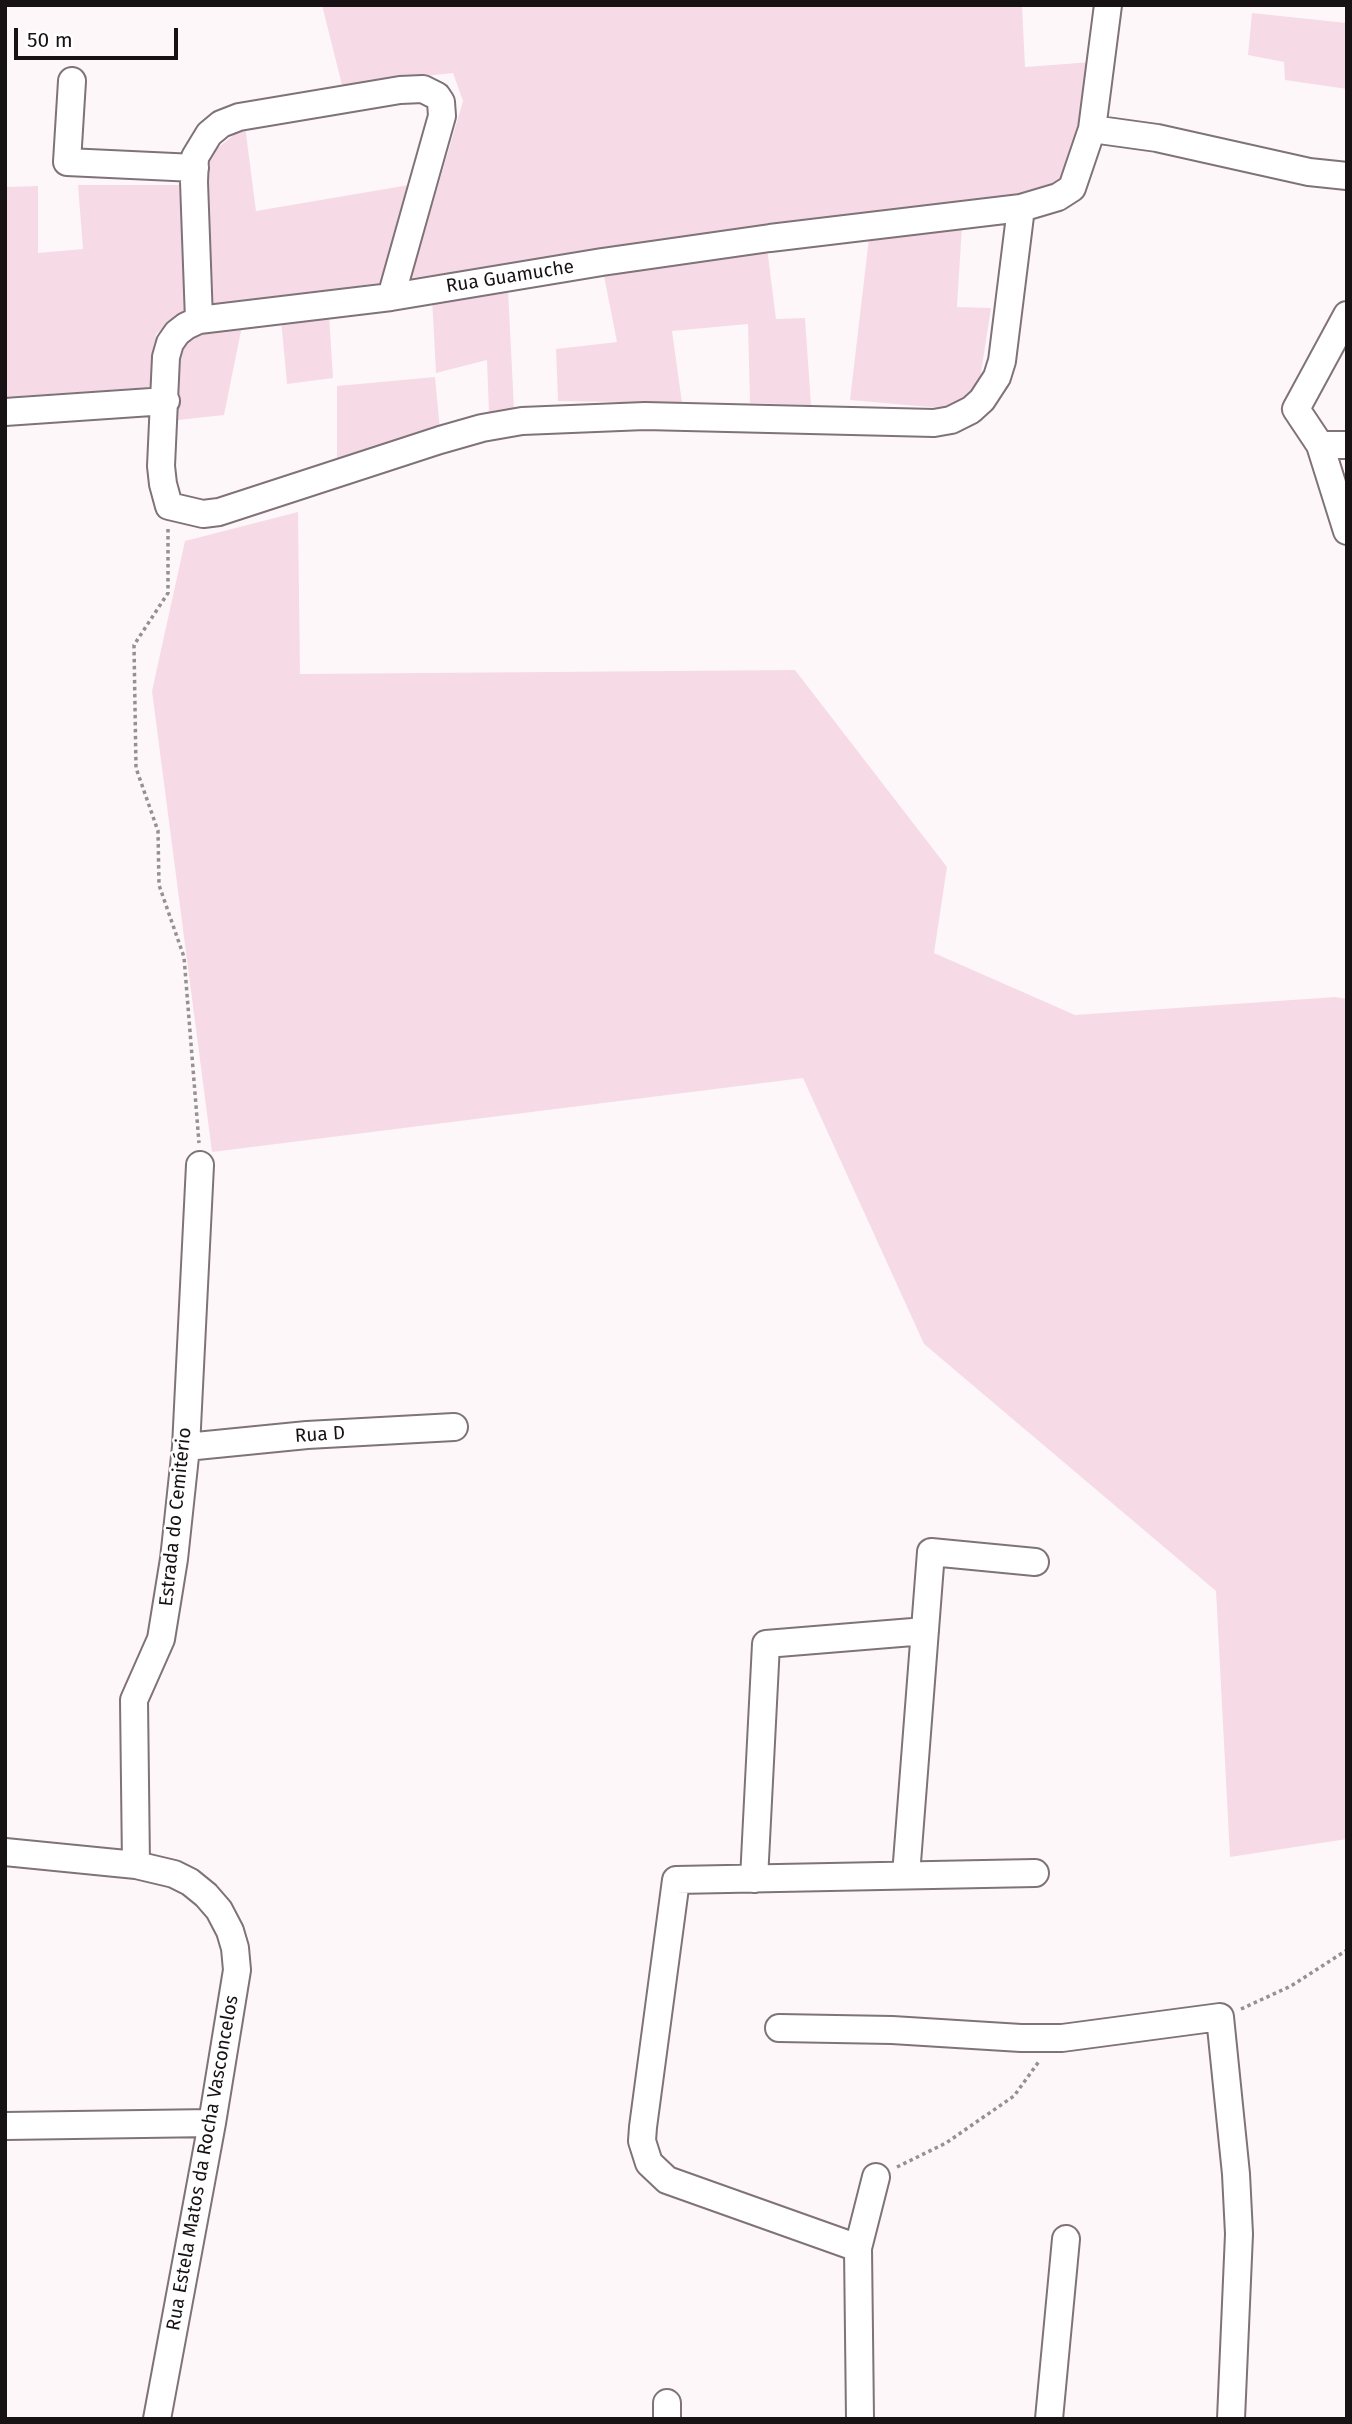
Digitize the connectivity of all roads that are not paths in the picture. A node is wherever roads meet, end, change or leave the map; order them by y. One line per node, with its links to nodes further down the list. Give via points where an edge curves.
1 (1108, 5): 3 (street)
2 (72, 81): 4 (street, via 67,162)
3 (1092, 129): 5 (street); 6 (street, Rua Guamuche, via 1072,188)
4 (195, 168): 7 (street, via 195,158 209,134 239,117 400,90 432,92 441,102 442,116); 9 (street)
5 (1347, 176)
6 (1021, 208): 7 (street, Rua Guamuche, via 627,258); 10 (street, Rua Guamuche, via 997,377 982,400 951,420 645,416 522,421 440,440 203,514 169,506 162,466)
7 (391, 297): 9 (street, Rua Guamuche)
8 (1347, 315): 12 (street, via 1296,409)
9 (200, 320): 10 (street, Rua Guamuche, via 186,326 170,343)
10 (166, 401): 11 (street)
11 (5, 412)
12 (1320, 444): 13 (street); 14 (street)
13 (1347, 445)
14 (1347, 531)
15 (200, 1165): 17 (street, Estrada do Cemitério)
16 (454, 1427): 17 (street, Rua D)
17 (186, 1447): 21 (street, Estrada do Cemitério, via 161,1639 134,1700)
18 (1035, 1562): 19 (street, via 931,1552)
19 (925, 1631): 23 (street); 24 (street, via 766,1644)
20 (5, 1852): 21 (street)
21 (136, 1865): 26 (street, Rua Estela Matos da Rocha Vasconcelos, via 190,1882 219,1910 230,1931 237,1970)
22 (1035, 1872): 23 (street)
23 (906, 1875): 24 (street)
24 (754, 1878): 30 (street, via 676,1880 643,2127 644,2152 667,2180)
25 (779, 2028): 34 (street, via 1056,2038 1220,2017 1239,2234)
26 (212, 2123): 27 (street); 31 (street, Rua Estela Matos da Rocha Vasconcelos)
27 (5, 2126)
28 (876, 2177): 30 (street)
29 (1066, 2239): 33 (street)
30 (858, 2248): 32 (street)
31 (157, 2419)
32 (860, 2419)
33 (1049, 2419)
34 (1231, 2419)

